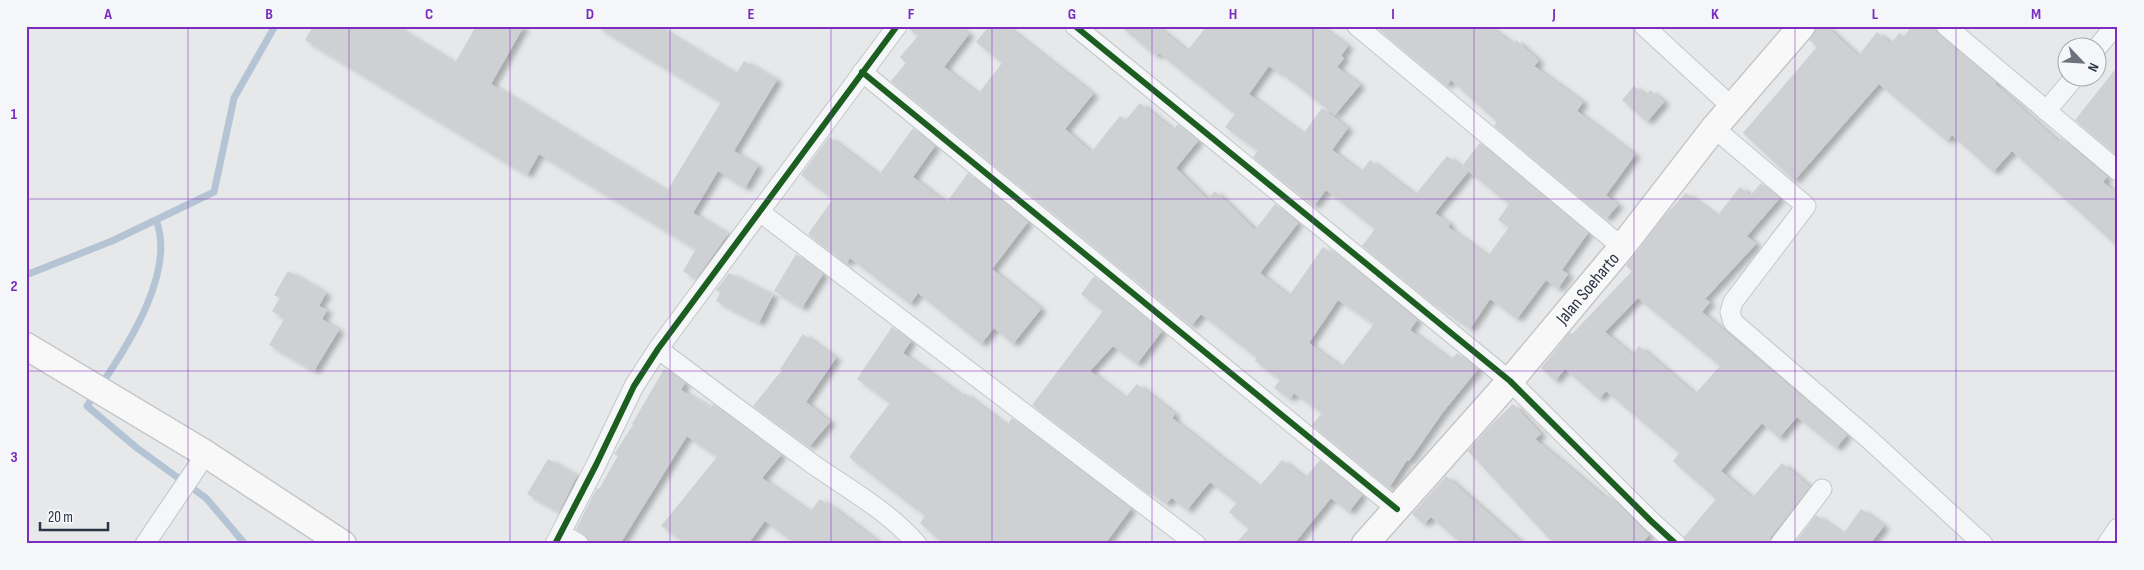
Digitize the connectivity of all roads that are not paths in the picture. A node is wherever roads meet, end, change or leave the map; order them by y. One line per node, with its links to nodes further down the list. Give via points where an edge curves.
1 (897, 26): 9 (street)
2 (1075, 26): 19 (street)
3 (1357, 26): 16 (street)
4 (1644, 26): 11 (street)
5 (1802, 26): 11 (street, Jalan Soeharto)
6 (1946, 26): 12 (street)
7 (2115, 26): 8 (street)
8 (2106, 38)
9 (862, 72): 15 (street); 22 (street)
10 (2066, 88): 12 (street)
11 (1732, 107): 13 (street, Jalan Soeharto)
12 (2046, 111): 14 (street)
13 (1714, 128): 16 (street, Jalan Soeharto); 33 (street, via 1806,206 1733,302 1730,312 1733,322 1869,439)
14 (2117, 170)
15 (760, 212): 18 (street); 30 (street)
16 (1622, 246): 19 (street, Jalan Soeharto)
17 (26, 346): 20 (street)
18 (658, 349): 24 (street, via 634,386); 29 (street, via 886,515)
19 (1510, 381): 22 (street, Jalan Soeharto); 31 (street)
20 (206, 454): 26 (street); 27 (street)
21 (1822, 489): 32 (street)
22 (1397, 509): 25 (street, Jalan Soeharto)
23 (2118, 528): 34 (street)
24 (558, 539): 28 (street)
25 (1371, 542)
26 (144, 544)
27 (343, 544)
28 (579, 544)
29 (917, 544)
30 (1196, 544)
31 (1676, 544)
32 (1780, 544)
33 (1983, 544)
34 (2107, 544)

